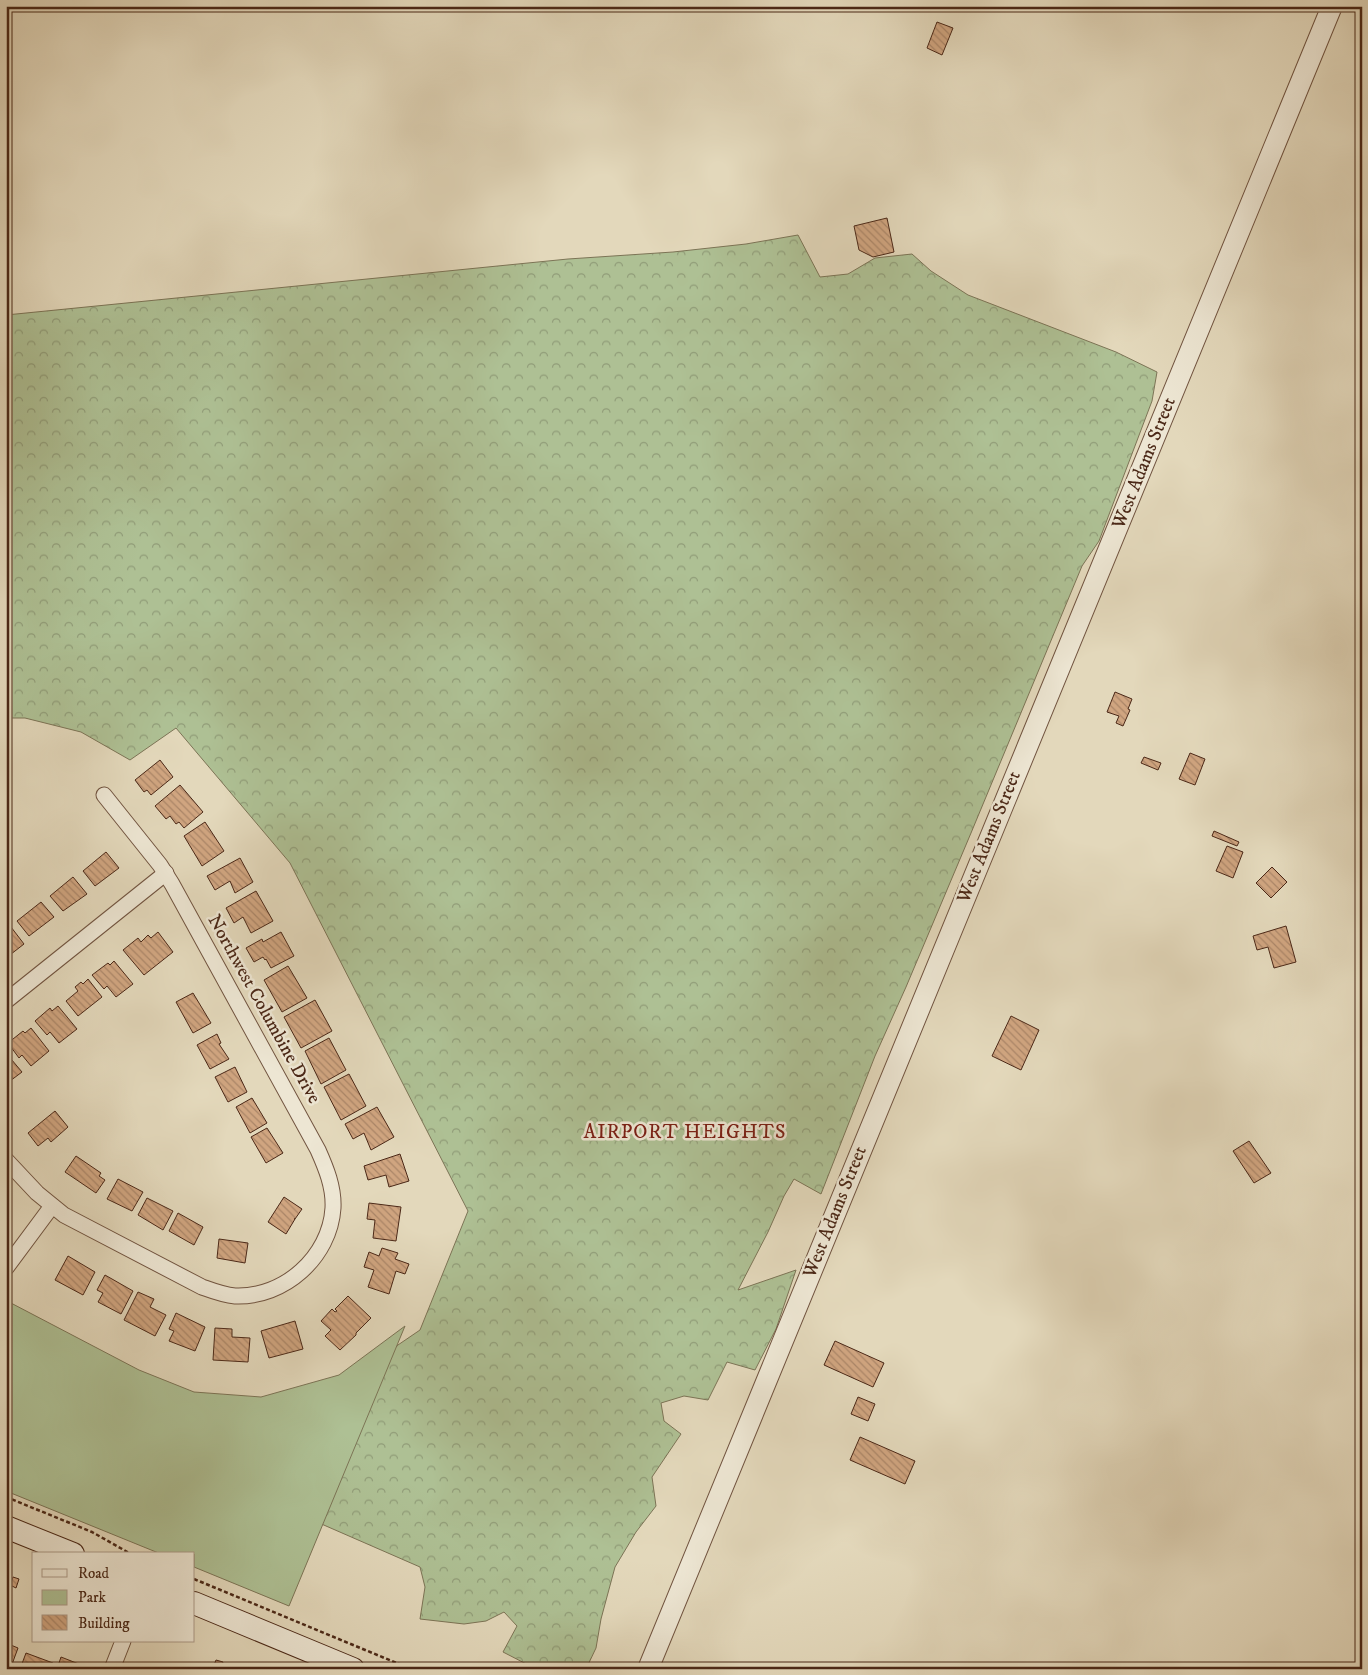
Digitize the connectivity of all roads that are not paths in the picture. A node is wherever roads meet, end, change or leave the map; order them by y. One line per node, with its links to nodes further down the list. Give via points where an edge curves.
1 (1332, 6): 14 (street, West Adams Street)
2 (104, 795): 3 (street, Northwest Columbine Drive)
3 (166, 874): 4 (street); 6 (street, Northwest Columbine Drive, via 329,1174 331,1218 325,1239 313,1259 288,1281 263,1292 235,1296 202,1287 80,1224)
4 (6, 1001)
5 (6, 1160): 6 (street, Northwest Columbine Drive)
6 (52, 1206): 7 (street)
7 (6, 1268)
8 (6, 1526): 9 (main road)
9 (68, 1552)
10 (195, 1603): 13 (main road)
11 (123, 1642): 12 (street)
12 (112, 1669)
13 (353, 1669)
14 (648, 1669)

